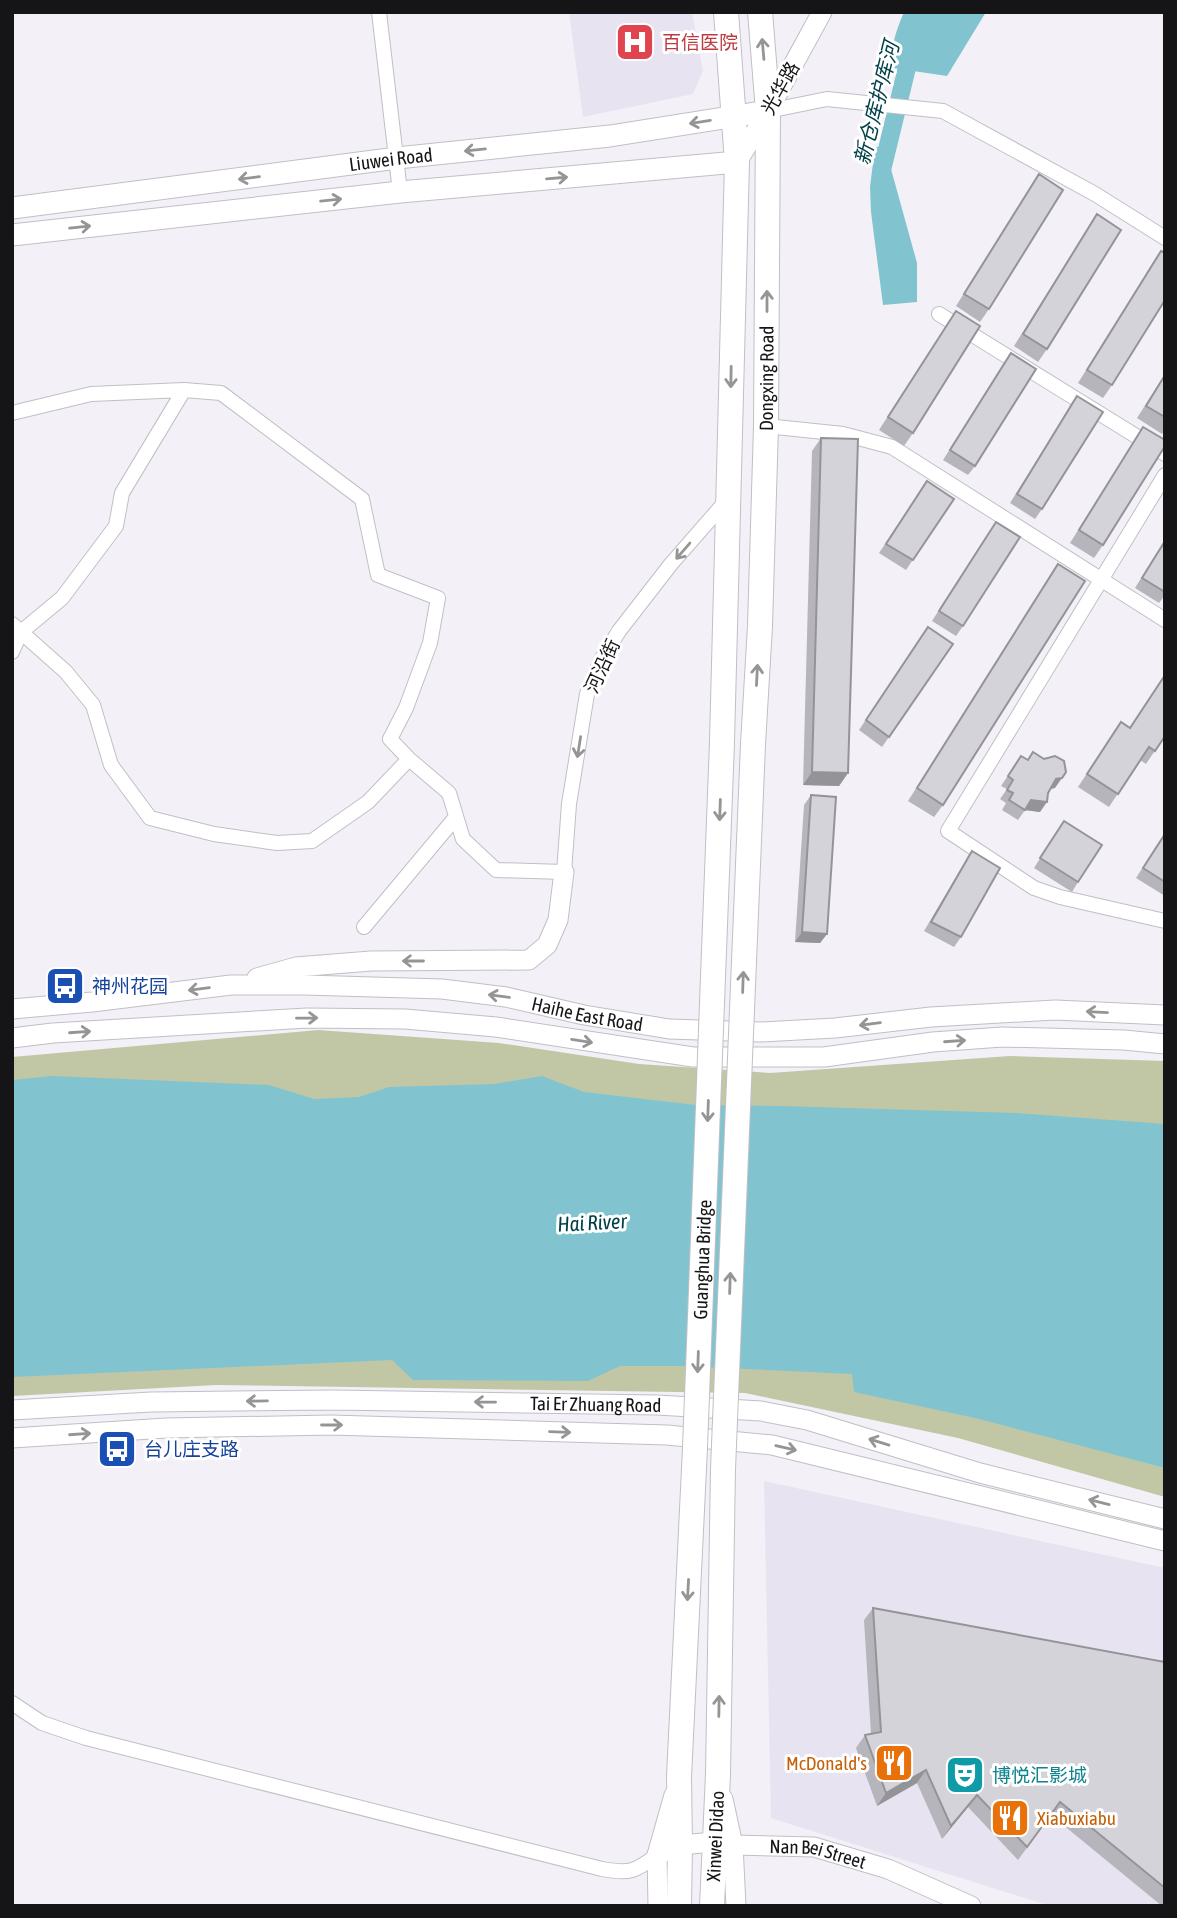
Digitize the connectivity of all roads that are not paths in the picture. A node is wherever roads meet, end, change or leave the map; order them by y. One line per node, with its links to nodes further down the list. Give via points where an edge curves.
1 (379, 12): 7 (street)
2 (726, 12): 6 (highway, Dongxing Road)
3 (760, 12): 5 (highway, Dongxing Road, one-way to 3)
4 (822, 12): 5 (main road, 光华路)
5 (768, 111): 6 (main road, Liuwei Road); 8 (main road, 光华路); 12 (street, via 827,99 943,111 1084,187); 16 (highway, Dongxing Road, one-way to 5)
6 (734, 117): 7 (main road, Liuwei Road, one-way to 7, via 611,136); 8 (highway, Dongxing Road)
7 (397, 158): 9 (street); 10 (main road, Liuwei Road, one-way to 10)
8 (737, 162): 9 (main road, Liuwei Road, one-way to 8); 19 (highway, Dongxing Road, one-way to 19)
9 (400, 192): 11 (main road, Liuwei Road, one-way to 9)
10 (12, 208)
11 (12, 234)
12 (1165, 238)
13 (939, 314): 17 (street)
14 (184, 390): 15 (street, via 91,394); 22 (street, via 121,494 116,526 62,598); 26 (street, via 221,393 362,499 378,575 438,598 430,643 390,739)
15 (12, 413)
16 (766, 426): 20 (street, via 843,434 892,447); 25 (highway, Dongxing Road, one-way to 16)
17 (1165, 454)
18 (1165, 475): 20 (street)
19 (728, 499): 24 (highway, Dongxing Road); 28 (street, 河沿街, one-way to 28, via 671,564 601,660 587,694 569,804)
20 (1100, 580): 21 (street); 29 (street, via 948,831 1034,888)
21 (1165, 620)
22 (17, 628): 23 (street); 26 (street, via 66,672 93,705 111,765 150,818 277,843 312,841 368,802)
23 (12, 652)
24 (722, 742): 42 (highway, Guanghua Bridge, one-way to 42, bridge)
25 (753, 744): 41 (highway, Guanghua Bridge, one-way to 25, bridge, via 723,1469)
26 (409, 759): 27 (street, via 449,793)
27 (456, 817): 28 (street, via 463,839 496,870); 30 (street)
28 (564, 872): 31 (main road, one-way to 31, via 558,920 547,945 528,960 371,961 296,967)
29 (1165, 922)
30 (364, 927)
31 (231, 985): 32 (main road, Haihe East Road, one-way to 32); 33 (main road, Haihe East Road, one-way to 31, via 1055,1010 760,1032 669,1029 442,989)
32 (12, 1009)
33 (1165, 1015)
34 (12, 1038): 35 (main road, Haihe East Road, one-way to 35, via 307,1017 496,1027 693,1057 824,1057 1002,1037)
35 (1165, 1044)
36 (12, 1410): 38 (main road, Tai Er Zhuang Road, one-way to 36, via 979,1473 807,1420 761,1412 657,1405 334,1400 151,1402)
37 (12, 1438): 39 (main road, Tai Er Zhuang Road, one-way to 39, via 166,1428 331,1425 667,1435 772,1445)
38 (1165, 1519)
39 (1165, 1541)
40 (12, 1703): 45 (street, via 42,1723 86,1738 601,1869 623,1873 642,1867)
41 (718, 1774): 43 (highway, Xinwei Didao)
42 (679, 1777): 44 (highway, Xinwei Didao); 45 (main road)
43 (724, 1844): 44 (main road, Nan Bei Street); 48 (highway, Xinwei Didao); 49 (main road, Xinwei Didao); 50 (main road, Nan Bei Street, via 814,1847 888,1869)
44 (680, 1845): 45 (main road, Nan Bei Street); 47 (highway, Xinwei Didao)
45 (657, 1855): 46 (main road)
46 (657, 1906)
47 (679, 1906)
48 (712, 1906)
49 (736, 1906)
50 (971, 1906)

